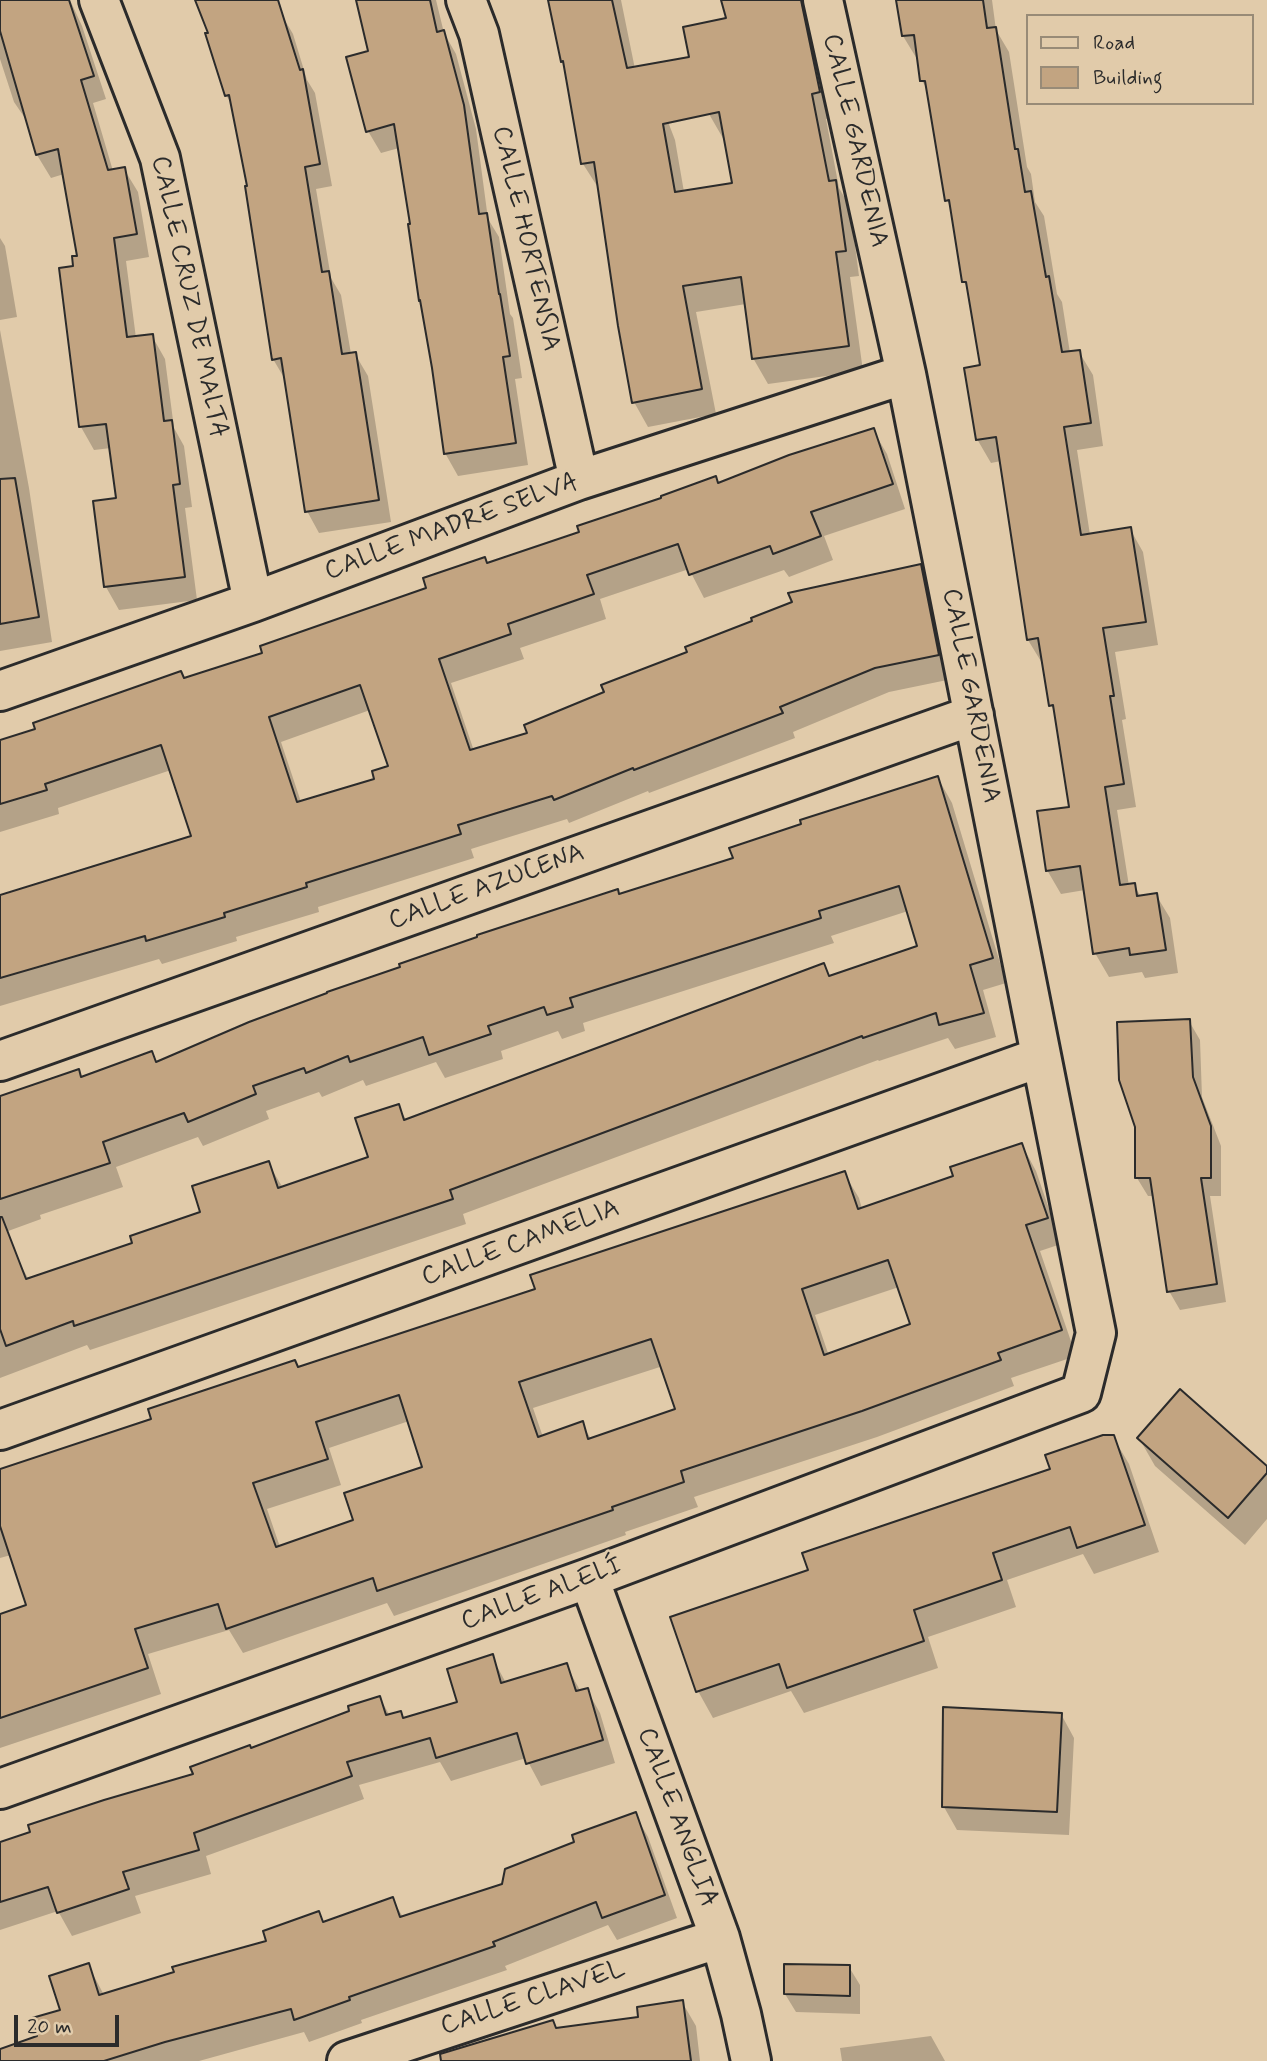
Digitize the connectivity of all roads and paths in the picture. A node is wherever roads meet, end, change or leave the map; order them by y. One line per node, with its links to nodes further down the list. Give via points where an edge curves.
1 (99, 0): 6 (street, CALLE CRUZ DE MALTA, via 160,158)
2 (466, 0): 5 (street, CALLE HORTENSIA, via 479,34)
3 (823, 0): 4 (street, CALLE GARDENIA)
4 (906, 374): 5 (street, CALLE MADRE SELVA); 8 (street, CALLE GARDENIA)
5 (579, 480): 6 (street, CALLE MADRE SELVA)
6 (253, 602): 7 (street, CALLE MADRE SELVA)
7 (0, 691)
8 (974, 715): 9 (street, CALLE GARDENIA); 10 (street, CALLE AZUCENA)
9 (1041, 1057): 11 (street, CALLE GARDENIA, via 1097,1333); 12 (street, CALLE CAMELIA)
10 (0, 1061)
11 (1081, 1393): 13 (street, CALLE ALELÍ)
12 (0, 1430)
13 (589, 1578): 14 (street, CALLE ALELÍ); 15 (street, CALLE ANGLIA)
14 (0, 1789)
15 (720, 1938): 16 (street, CALLE CLAVEL); 18 (street, CALLE ANGLIA)
16 (387, 2054): 17 (street, CALLE CLAVEL)
17 (347, 2061)
18 (751, 2061)

